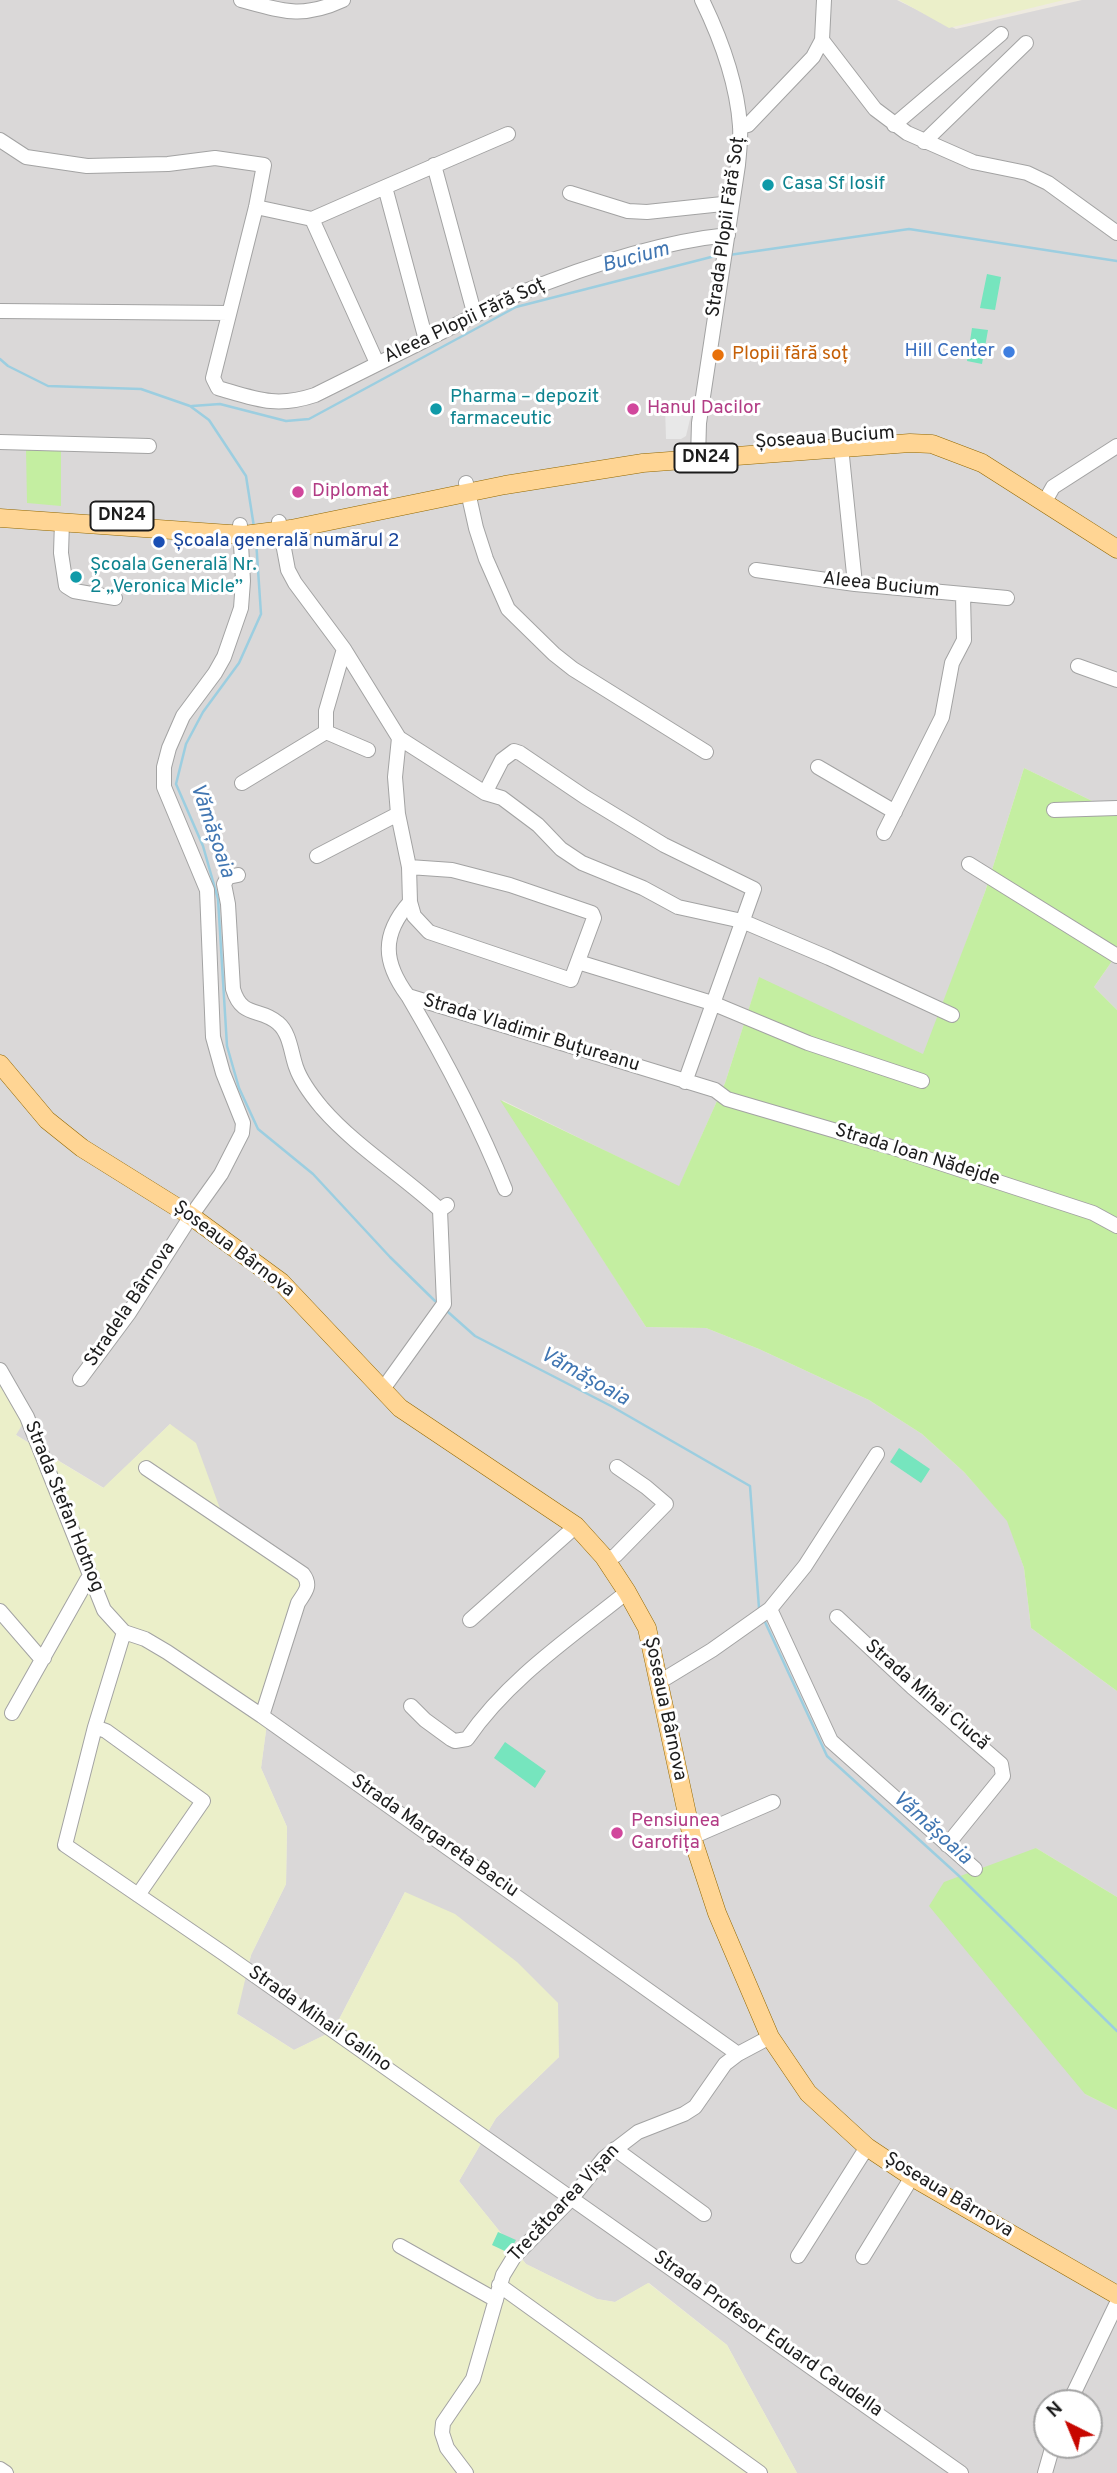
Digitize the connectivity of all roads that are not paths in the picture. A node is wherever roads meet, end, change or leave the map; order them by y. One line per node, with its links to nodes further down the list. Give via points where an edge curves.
1 (241, 0): 2 (street, via 286,13)
2 (343, 0)
3 (702, 0): 9 (street, Strada Plopii Fără Soț, via 731,74)
4 (824, 0): 6 (street)
5 (1001, 34): 8 (street)
6 (822, 40): 8 (street); 9 (street, via 801,71 748,125)
7 (1026, 43): 12 (street)
8 (894, 125): 12 (street)
9 (740, 127): 16 (street, Strada Plopii Fără Soț)
10 (508, 134): 13 (street)
11 (0, 140): 17 (street, via 26,157 86,166 215,158 264,165)
12 (924, 142): 19 (street, via 973,162 1027,173)
13 (434, 165): 14 (street); 23 (street)
14 (385, 187): 18 (street); 24 (street)
15 (570, 193): 16 (street, via 628,211)
16 (732, 203): 20 (street, Strada Plopii Fără Soț)
17 (256, 207): 18 (street); 22 (street)
18 (312, 219): 25 (street)
19 (1117, 233)
20 (726, 248): 23 (street, Aleea Plopii Fără Soț, via 697,238 648,250 546,283); 30 (street, Strada Plopii Fără Soț)
21 (0, 311): 22 (street)
22 (229, 313): 25 (street, Aleea Plopii Fără Soț, via 213,378 218,387 238,394 293,402)
23 (475, 316): 24 (street, Aleea Plopii Fără Soț)
24 (426, 340): 25 (street, Aleea Plopii Fără Soț)
25 (377, 363)
26 (0, 442): 28 (street)
27 (841, 442): 30 (main road, Șoseaua Bucium / DN24); 32 (main road, Șoseaua Bucium / DN24, via 908,433 947,438 990,456); 41 (street)
28 (149, 446)
29 (1117, 446): 32 (street, via 1053,487)
30 (697, 453): 31 (main road, Șoseaua Bucium / DN24, via 663,450 586,461)
31 (467, 488): 36 (main road, Șoseaua Bucium / DN24); 51 (street, via 475,528 508,609 573,669)
32 (1047, 498): 38 (main road, Șoseaua Bucium / DN24); 39 (main road, Șoseaua Bucium / DN24)
33 (0, 508): 37 (main road, Șoseaua Bucium / DN24)
34 (0, 518): 35 (main road, Șoseaua Bucium / DN24)
35 (62, 522): 37 (main road, Șoseaua Bucium / DN24); 43 (street, via 66,586)
36 (276, 527): 37 (main road, Șoseaua Bucium / DN24); 45 (street, via 288,570)
37 (242, 530): 76 (street, Stradela Bârnova, via 241,608 224,657 183,716 164,767 164,787 207,890 213,1037 243,1123 234,1150)
38 (1117, 537)
39 (1117, 549)
40 (756, 570): 41 (street, Aleea Bucium)
41 (855, 584): 42 (street, Aleea Bucium)
42 (963, 595): 44 (street, Aleea Bucium); 57 (street, via 964,640 952,663 942,717)
43 (115, 597)
44 (1007, 598)
45 (344, 649): 48 (street, via 326,711); 49 (street)
46 (1078, 666): 47 (street)
47 (1117, 680)
48 (327, 732): 50 (street); 53 (street)
49 (399, 738): 54 (street); 58 (street)
50 (368, 750)
51 (706, 752)
52 (818, 767): 57 (street)
53 (243, 783)
54 (485, 793): 65 (street, via 520,810 582,863 678,907); 65 (street, via 502,760 520,752 664,845 754,889)
55 (1117, 807): 56 (street)
56 (1054, 810)
57 (895, 812): 59 (street)
58 (398, 814): 60 (street); 62 (street)
59 (884, 834)
60 (317, 856)
61 (969, 864): 66 (street)
62 (409, 867): 64 (street); 67 (street, via 453,870 587,910 594,918)
63 (238, 875): 80 (street, via 228,877 224,884 235,998 244,1009 279,1024 303,1083 323,1109 444,1208 444,1304)
64 (410, 902): 67 (street, via 414,916 429,932 572,980); 68 (street, Strada Vladimir Buțureanu, via 392,928 388,955)
65 (742, 921): 69 (street); 70 (street)
66 (1117, 956)
67 (578, 962): 69 (street)
68 (408, 996): 73 (street, Strada Vladimir Buțureanu); 75 (street, via 483,1134)
69 (712, 1003): 72 (street, via 808,1043); 73 (street)
70 (951, 1016)
71 (0, 1064): 76 (main road, Șoseaua Bârnova, via 47,1120 82,1148)
72 (922, 1081)
73 (685, 1082): 74 (street, Strada Vladimir Buțureanu)
74 (715, 1090): 77 (street, Strada Ioan Nădejde, via 727,1098 1093,1213)
75 (505, 1189)
76 (191, 1216): 79 (street, Stradela Bârnova); 80 (main road, Șoseaua Bârnova, via 292,1292)
77 (1117, 1226)
78 (0, 1370): 86 (street, Strada Stefan Hotnog, via 27,1417)
79 (80, 1379)
80 (380, 1389): 84 (main road, Șoseaua Bârnova, via 400,1408)
81 (877, 1454): 88 (street, via 805,1566)
82 (617, 1467): 85 (street, via 666,1503)
83 (146, 1468): 97 (street, via 308,1580)
84 (576, 1526): 85 (main road, Șoseaua Bârnova); 91 (street)
85 (606, 1561): 87 (main road, Șoseaua Bârnova)
86 (92, 1578): 92 (street, Strada Stefan Hotnog, via 104,1610); 93 (street)
87 (627, 1592): 94 (main road, Șoseaua Bârnova, via 646,1628); 95 (street, via 535,1665 487,1711 467,1738 451,1739)
88 (769, 1609): 94 (street, via 712,1650); 101 (street, via 831,1741)
89 (0, 1612): 93 (street)
90 (836, 1617): 101 (street, Strada Mihai Ciucă, via 1001,1764 1003,1776)
91 (470, 1620)
92 (124, 1632): 97 (street, Strada Margareta Baciu, via 167,1652); 98 (street)
93 (44, 1658): 96 (street)
94 (659, 1679): 100 (main road, Șoseaua Bârnova)
95 (411, 1706)
96 (12, 1713)
97 (262, 1716): 105 (street, Strada Margareta Baciu)
98 (95, 1727): 103 (street, Strada Mihail Galino, via 65,1845); 103 (street, via 203,1801)
99 (773, 1802): 100 (street)
100 (692, 1838): 104 (main road, Șoseaua Bârnova, via 717,1913)
101 (947, 1845): 102 (street)
102 (975, 1869)
103 (138, 1895): 109 (street, Strada Mihail Galino)
104 (770, 2036): 105 (street, Trecătoarea Vișan); 106 (main road, Șoseaua Bârnova, via 808,2093)
105 (738, 2053): 107 (street, Trecătoarea Vișan, via 714,2077 695,2107 638,2132)
106 (867, 2147): 108 (main road, Șoseaua Bârnova); 112 (street)
107 (615, 2149): 109 (street, Trecătoarea Vișan); 110 (street)
108 (912, 2177): 113 (street); 115 (main road, Șoseaua Bârnova)
109 (572, 2198): 114 (street, Trecătoarea Vișan, via 514,2257); 123 (street, Strada Profesor Eduard Caudella)
110 (704, 2214)
111 (400, 2246): 116 (street)
112 (797, 2256)
113 (863, 2257)
114 (499, 2285): 116 (street, Trecătoarea Vișan); 122 (street)
115 (1117, 2295)
116 (496, 2300): 121 (street, Trecătoarea Vișan, via 473,2379 443,2423 447,2448)
117 (1117, 2303): 118 (street)
118 (1076, 2389)
119 (0, 2469): 120 (street)
120 (6, 2473)
121 (466, 2473)
122 (760, 2473)
123 (961, 2473)

